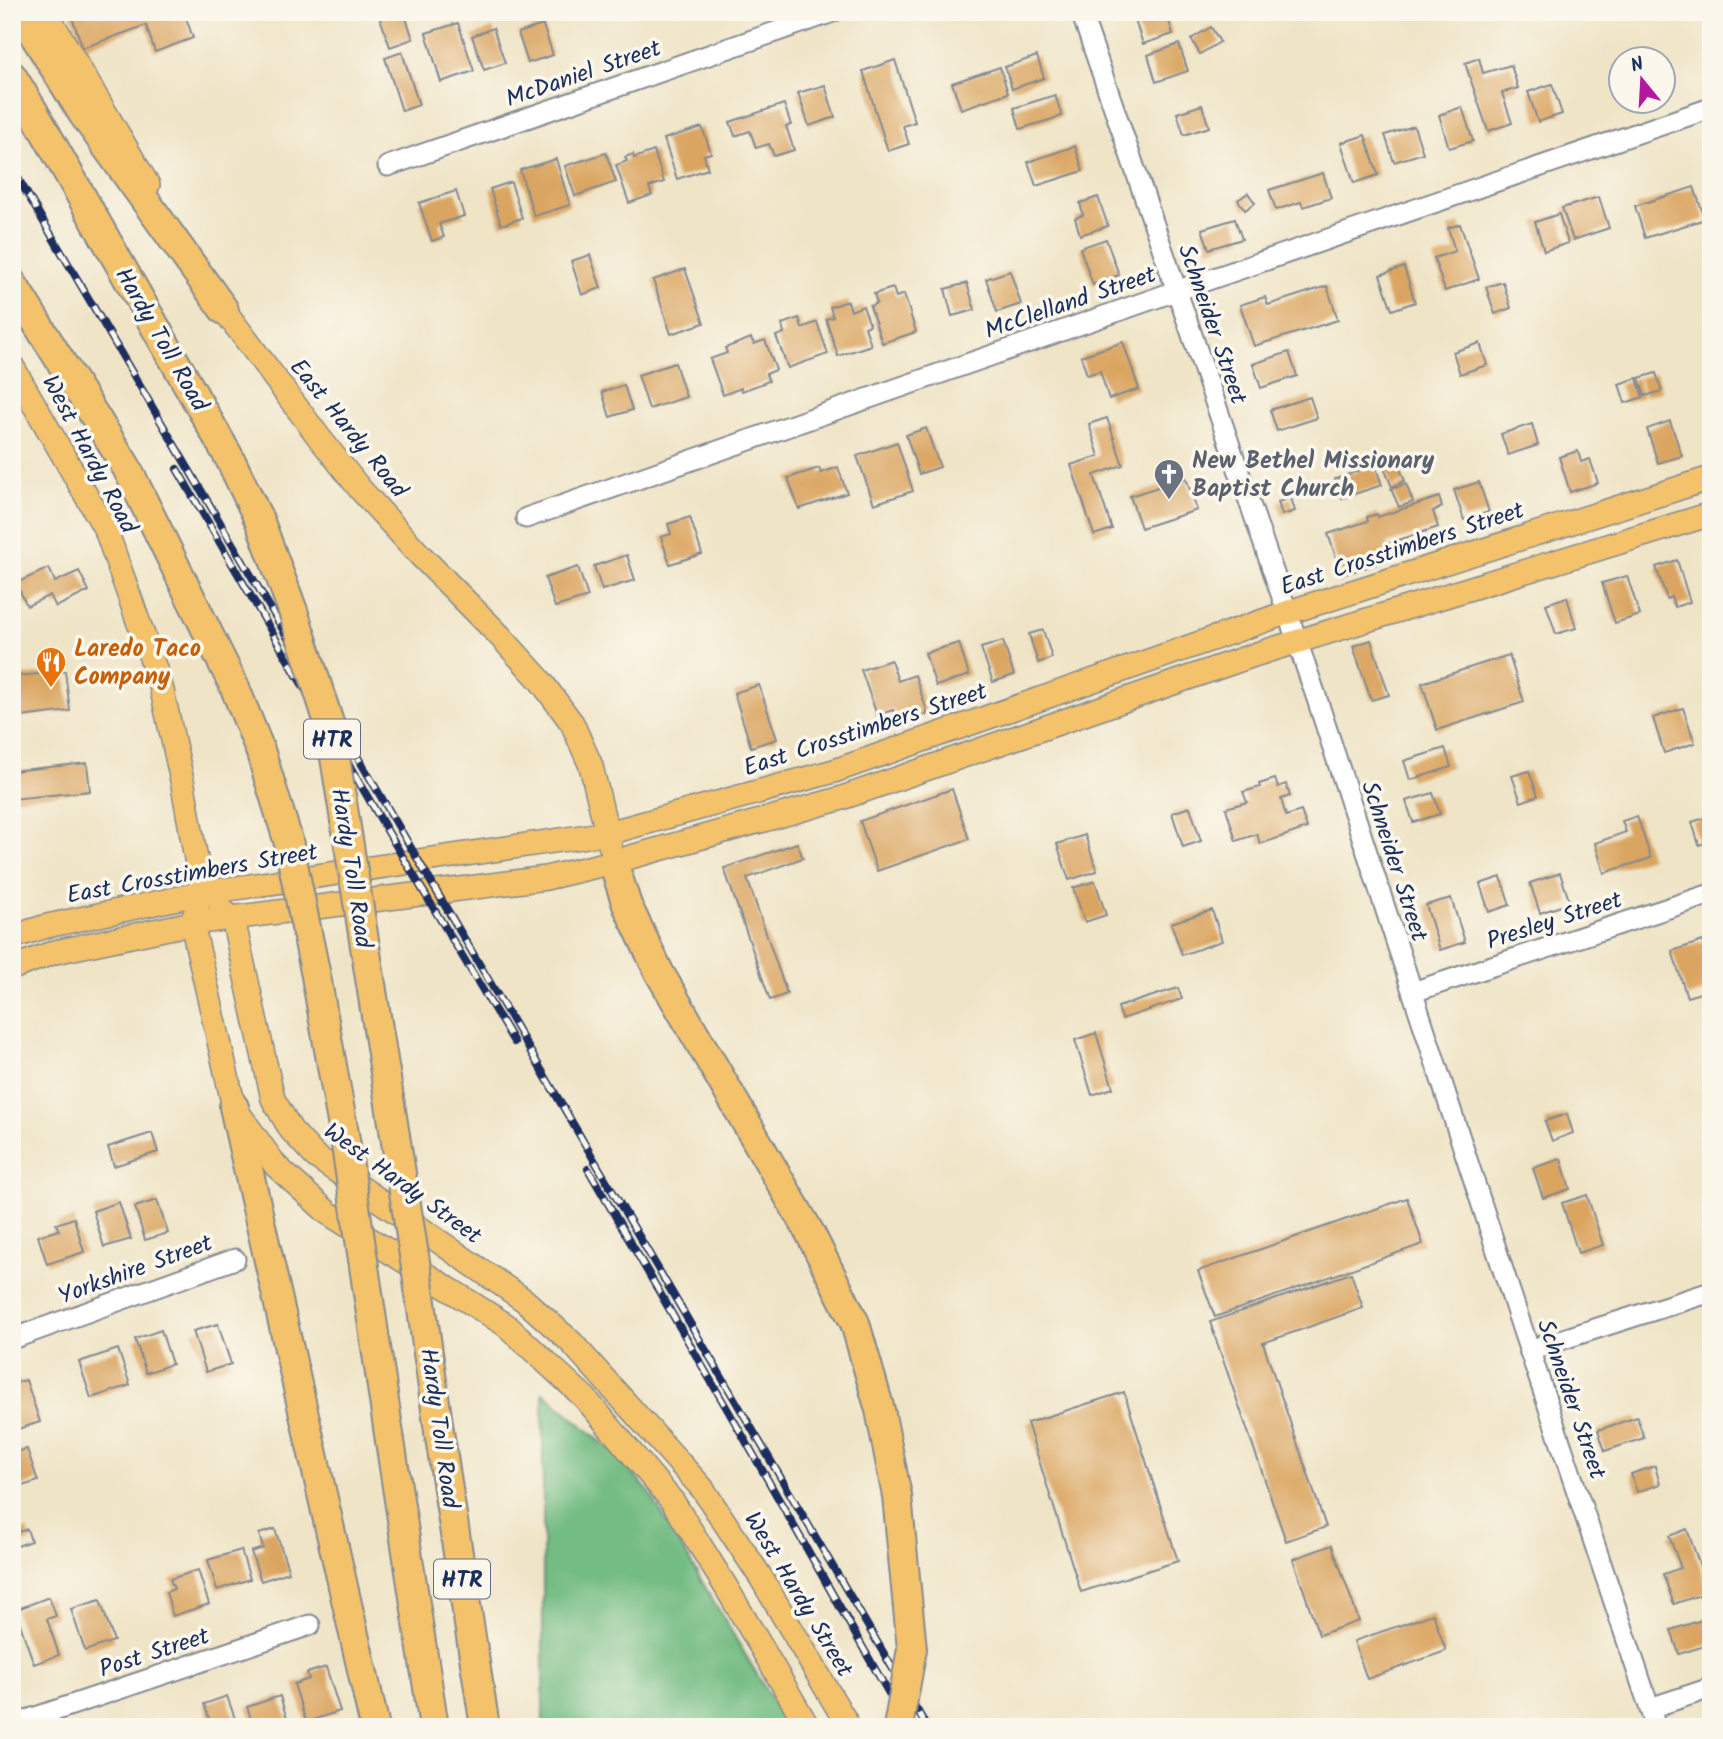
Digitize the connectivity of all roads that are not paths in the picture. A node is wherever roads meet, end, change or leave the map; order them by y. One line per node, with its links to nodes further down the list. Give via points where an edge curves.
1 (20, 12): 10 (highway, via 83,114)
2 (46, 12): 10 (main road, East Hardy Road)
3 (833, 12): 7 (street, McDaniel Street)
4 (1081, 12): 9 (street, Schneider Street)
5 (12, 76): 43 (highway, Hardy Toll Road / HTR, bridge, via 230,459 270,547 330,726)
6 (1711, 108): 9 (street, McClelland Street)
7 (388, 166)
8 (12, 283): 42 (highway, Hardy Toll Road / HTR, bridge, via 127,468 235,688 288,840 345,1139)
9 (1176, 291): 14 (street, McClelland Street); 17 (street, Schneider Street)
10 (224, 310): 23 (main road, East Hardy Road, via 360,489 540,680 572,723 591,766)
11 (12, 366): 25 (main road, West Hardy Road, via 106,530 137,615 172,730)
12 (1711, 478): 15 (main road, East Crosstimbers Street)
13 (1711, 514): 16 (main road, East Crosstimbers Street)
14 (526, 518)
15 (1496, 546): 16 (main road); 17 (main road, East Crosstimbers Street)
16 (1505, 578): 18 (main road, East Crosstimbers Street)
17 (1286, 613): 18 (street, Schneider Street); 19 (main road, East Crosstimbers Street)
18 (1297, 642): 20 (main road, East Crosstimbers Street); 31 (street, Schneider Street)
19 (985, 719): 20 (main road); 21 (main road, East Crosstimbers Street)
20 (996, 745): 22 (main road, East Crosstimbers Street)
21 (834, 771): 22 (main road); 23 (main road, East Crosstimbers Street)
22 (839, 799): 24 (main road, East Crosstimbers Street)
23 (608, 833): 24 (main road, East Hardy Road); 25 (main road, East Crosstimbers Street)
24 (613, 862): 27 (main road, East Crosstimbers Street, via 546,878); 46 (highway, bridge, via 627,905 659,972 810,1233 855,1323 880,1410 897,1496 912,1649)
25 (202, 893): 27 (main road); 28 (main road); 29 (main road, East Crosstimbers Street)
26 (1711, 894): 31 (street, Presley Street)
27 (233, 919): 28 (main road, East Crosstimbers Street); 45 (main road, West Hardy Street, via 273,1099 291,1130 315,1156 524,1300 571,1342 702,1488)
28 (192, 923): 30 (main road, East Crosstimbers Street, via 55,952); 32 (main road)
29 (12, 937)
30 (12, 968)
31 (1413, 992): 36 (street, Schneider Street)
32 (234, 1107): 41 (highway); 44 (main road, via 276,1166 328,1213 506,1325 585,1398 673,1502)
33 (235, 1259): 35 (street, Yorkshire Street)
34 (1711, 1292): 36 (street)
35 (12, 1339)
36 (1529, 1350): 39 (street, Schneider Street)
37 (310, 1625): 40 (street, Post Street)
38 (1711, 1688): 39 (street)
39 (1653, 1717)
40 (15, 1720)
41 (375, 1727)
42 (434, 1727)
43 (485, 1727)
44 (808, 1727)
45 (849, 1727)
46 (898, 1727)

